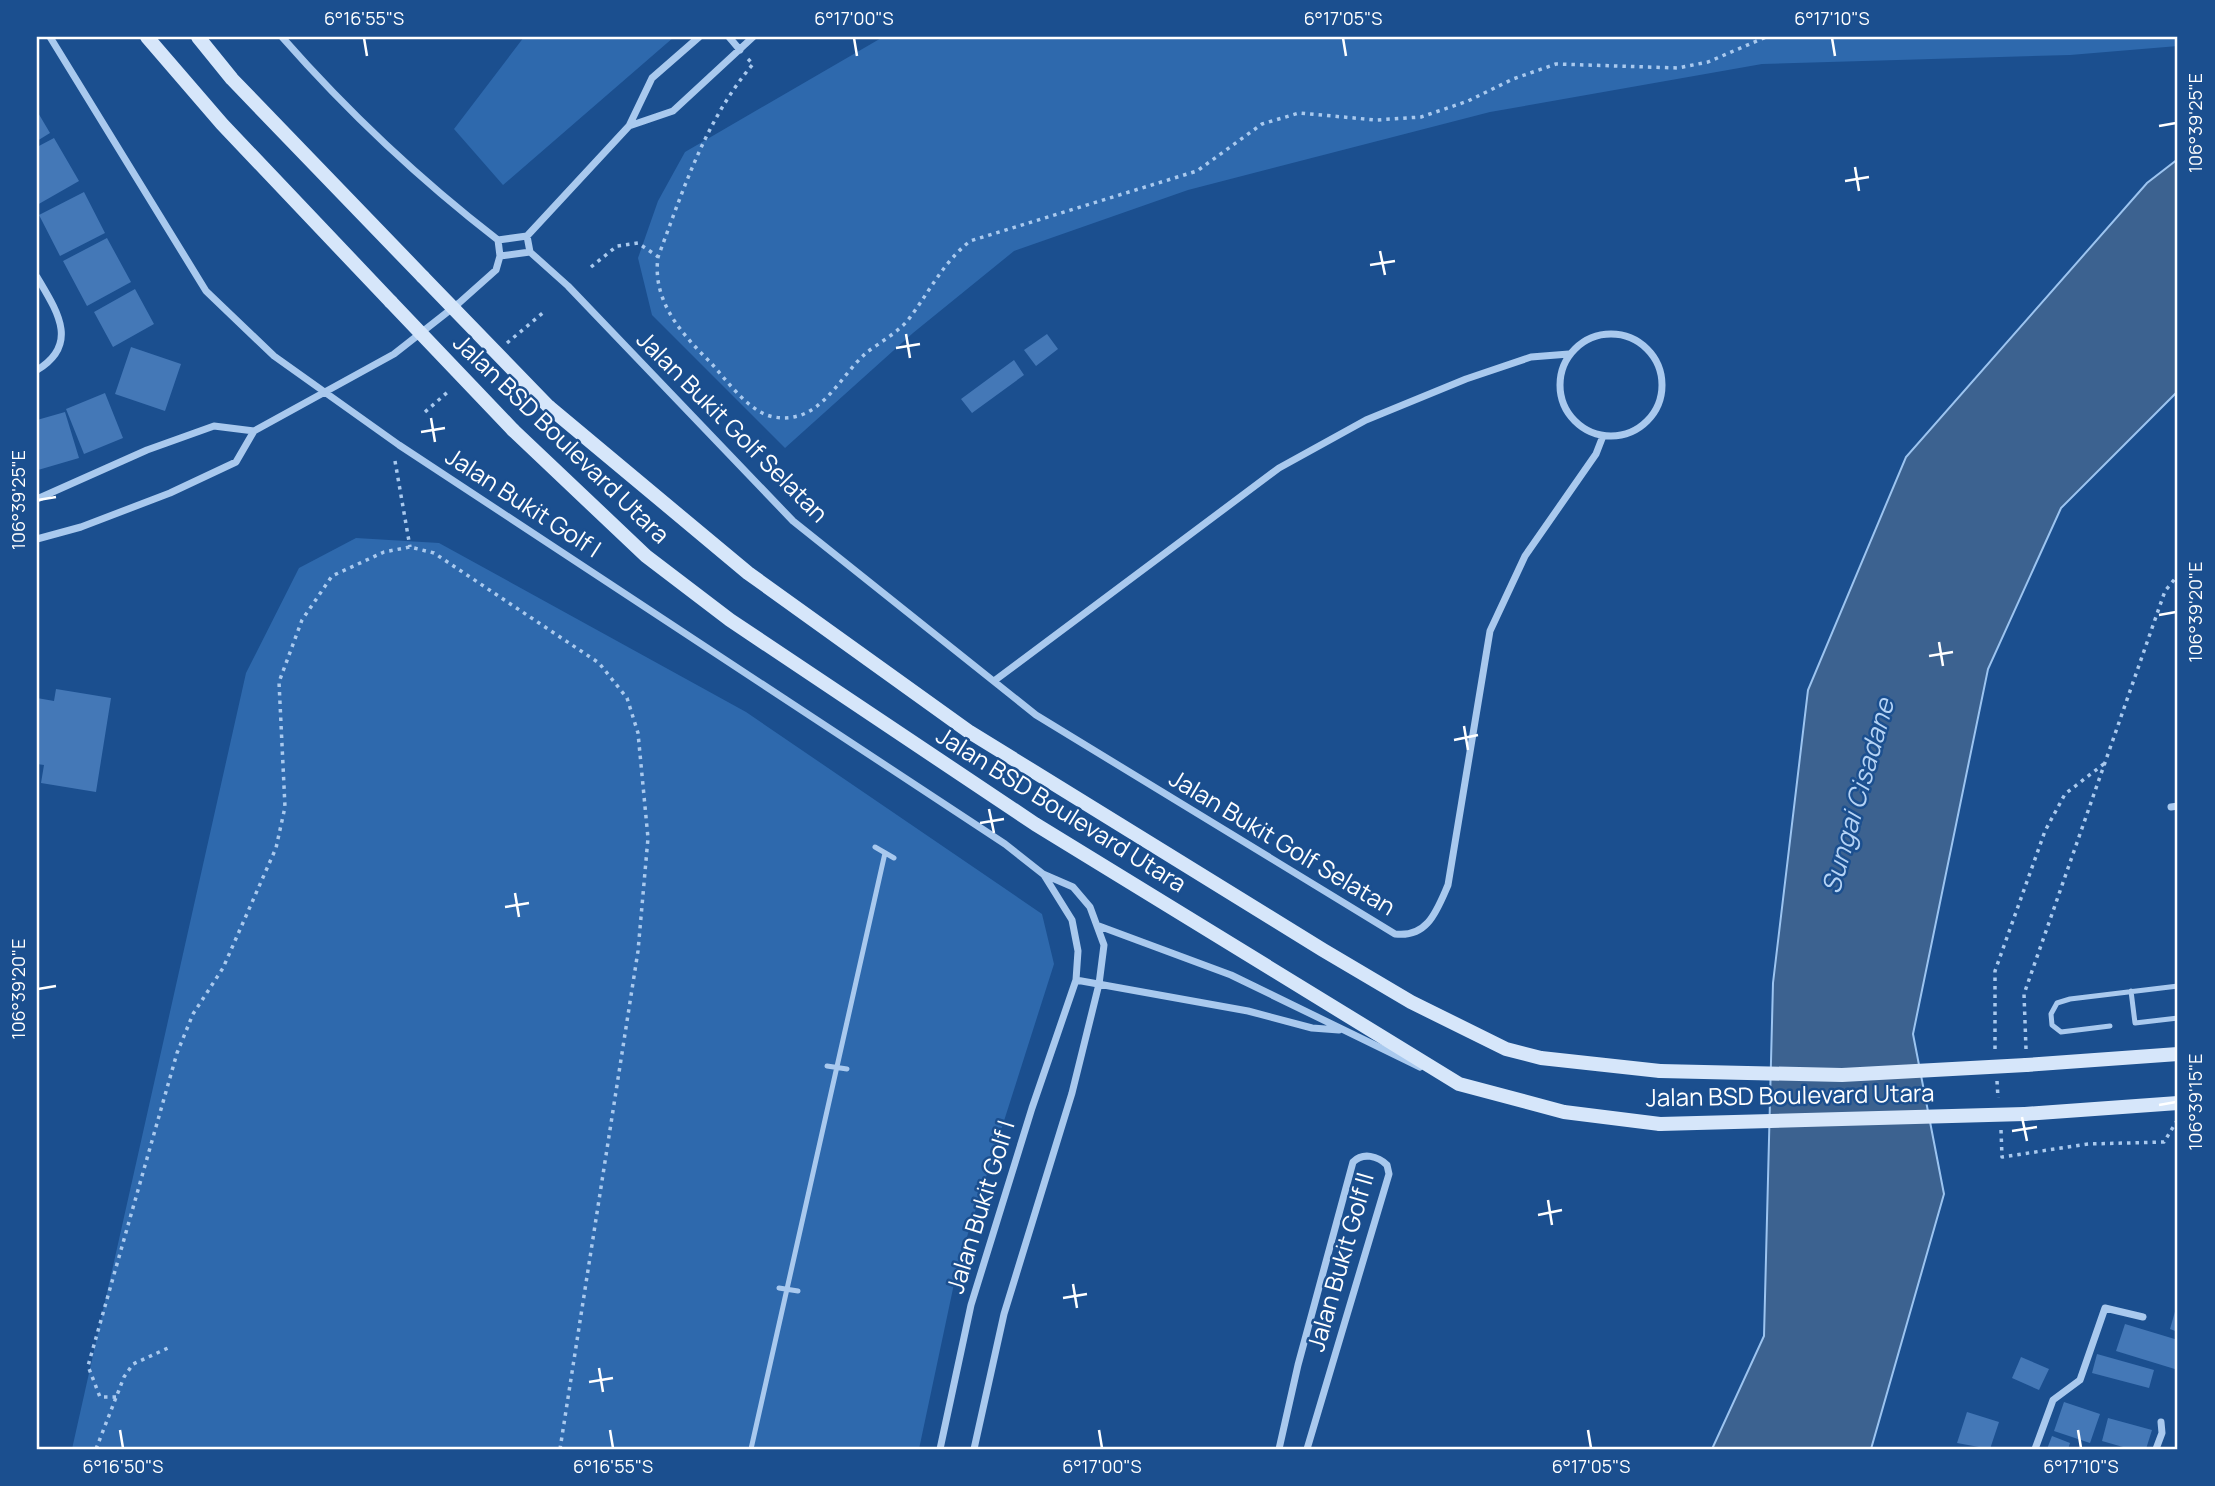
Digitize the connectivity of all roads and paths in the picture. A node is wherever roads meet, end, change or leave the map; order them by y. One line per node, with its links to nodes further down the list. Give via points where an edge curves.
1 (50, 37): 20 (street, Jalan Bukit Golf I, via 206,290 274,356)
2 (147, 37): 46 (main road, Jalan BSD Boulevard Utara, bridge, via 222,124 513,430 646,556 730,620 1035,824)
3 (198, 37): 42 (main road, Jalan BSD Boulevard Utara, bridge, via 232,79 549,407 748,573 968,731 1411,1002 1506,1049 1541,1058 1660,1071 1842,1075)
4 (282, 37): 12 (street, via 338,101 448,202)
5 (699, 37): 10 (street, via 652,78)
6 (729, 37): 9 (street)
7 (753, 37): 9 (street)
8 (1766, 37): 15 (path, via 1708,62 1678,68 1556,64 1422,117 1376,120 1298,113 1262,124 1197,172 970,241 950,258 910,319 863,356 827,400 801,414 774,417 753,407 682,333 662,295 656,275)
9 (740, 50): 10 (street, via 673,111); 15 (path, via 753,64 708,128)
10 (629, 126): 11 (street)
11 (527, 236): 12 (street); 13 (street)
12 (498, 240): 14 (street)
13 (530, 253): 14 (street); 28 (street, Jalan Bukit Golf Selatan, via 568,286 793,521)
14 (500, 256): 20 (street, via 496,270 411,343)
15 (658, 257): 16 (path, via 638,243 617,246)
16 (591, 267)
17 (37, 277): 19 (street, via 62,332 61,346)
18 (1569, 354): 22 (street, via 1560,378 1563,404 1579,425); 22 (street, via 1597,335 1620,334 1641,342 1660,370 1662,393 1646,423 1626,434); 28 (street, via 1531,357 1429,394 1366,420 1279,468)
19 (37, 370)
20 (327, 392): 21 (street); 32 (street, Jalan Bukit Golf I, via 399,445 1005,844)
21 (254, 431): 24 (street, via 214,426); 25 (street, via 236,462 170,493)
22 (1603, 436): 28 (street, Jalan Bukit Golf Selatan, via 1592,460 1525,556 1490,631 1448,885 1435,917 1414,934 1395,934 1036,715)
23 (395, 461): 26 (path)
24 (37, 499)
25 (37, 539)
26 (410, 547): 53 (path, via 384,552 332,576 302,620 279,682 285,807 276,848 223,968 193,1014 177,1053 88,1366 100,1397); 56 (path, via 434,553 599,663 627,698 638,733 648,838 638,951)
27 (2178, 575): 42 (path, via 2165,591 2024,994)
28 (994, 681)
29 (875, 847): 30 (lane)
30 (885, 853): 31 (lane); 44 (lane)
31 (894, 858)
32 (1043, 874): 33 (street, Jalan Bukit Golf I, via 1073,887); 34 (street, Jalan Bukit Golf I, via 1072,920 1078,951)
33 (1099, 926): 35 (street, Jalan Bukit Golf I, via 1104,946); 40 (street, via 1231,975)
34 (1076, 981): 35 (street); 58 (street, Jalan Bukit Golf I, via 971,1305)
35 (1100, 984): 40 (street); 59 (street, Jalan Bukit Golf I, via 1072,1093 1004,1314)
36 (2178, 986): 37 (lane)
37 (2131, 991): 38 (lane, via 2135,1023); 39 (lane, via 2070,999 2057,1003 2051,1014 2052,1025 2061,1032)
38 (2178, 1018)
39 (2110, 1026)
40 (1343, 1031): 46 (street)
41 (2178, 1054): 42 (main road, Jalan BSD Boulevard Utara)
42 (2026, 1065)
43 (827, 1066): 44 (lane)
44 (837, 1068): 45 (lane); 49 (lane)
45 (847, 1069)
46 (1459, 1084): 47 (main road, Jalan BSD Boulevard Utara, bridge, via 1564,1112 1660,1124 2025,1114)
47 (2178, 1103)
48 (779, 1288): 49 (lane)
49 (787, 1289): 50 (lane); 57 (lane)
50 (798, 1291)
51 (2143, 1317): 62 (street, via 2105,1308 2080,1380 2053,1400)
52 (168, 1349): 53 (path, via 133,1364)
53 (116, 1398): 55 (path)
54 (2161, 1422): 63 (street)
55 (96, 1449)
56 (560, 1449)
57 (751, 1449)
58 (940, 1449)
59 (974, 1449)
60 (1279, 1449): 61 (street, Jalan Bukit Golf II, via 1353,1162 1374,1157 1387,1165 1389,1174)
61 (1307, 1449)
62 (2035, 1449)
63 (2156, 1449)

